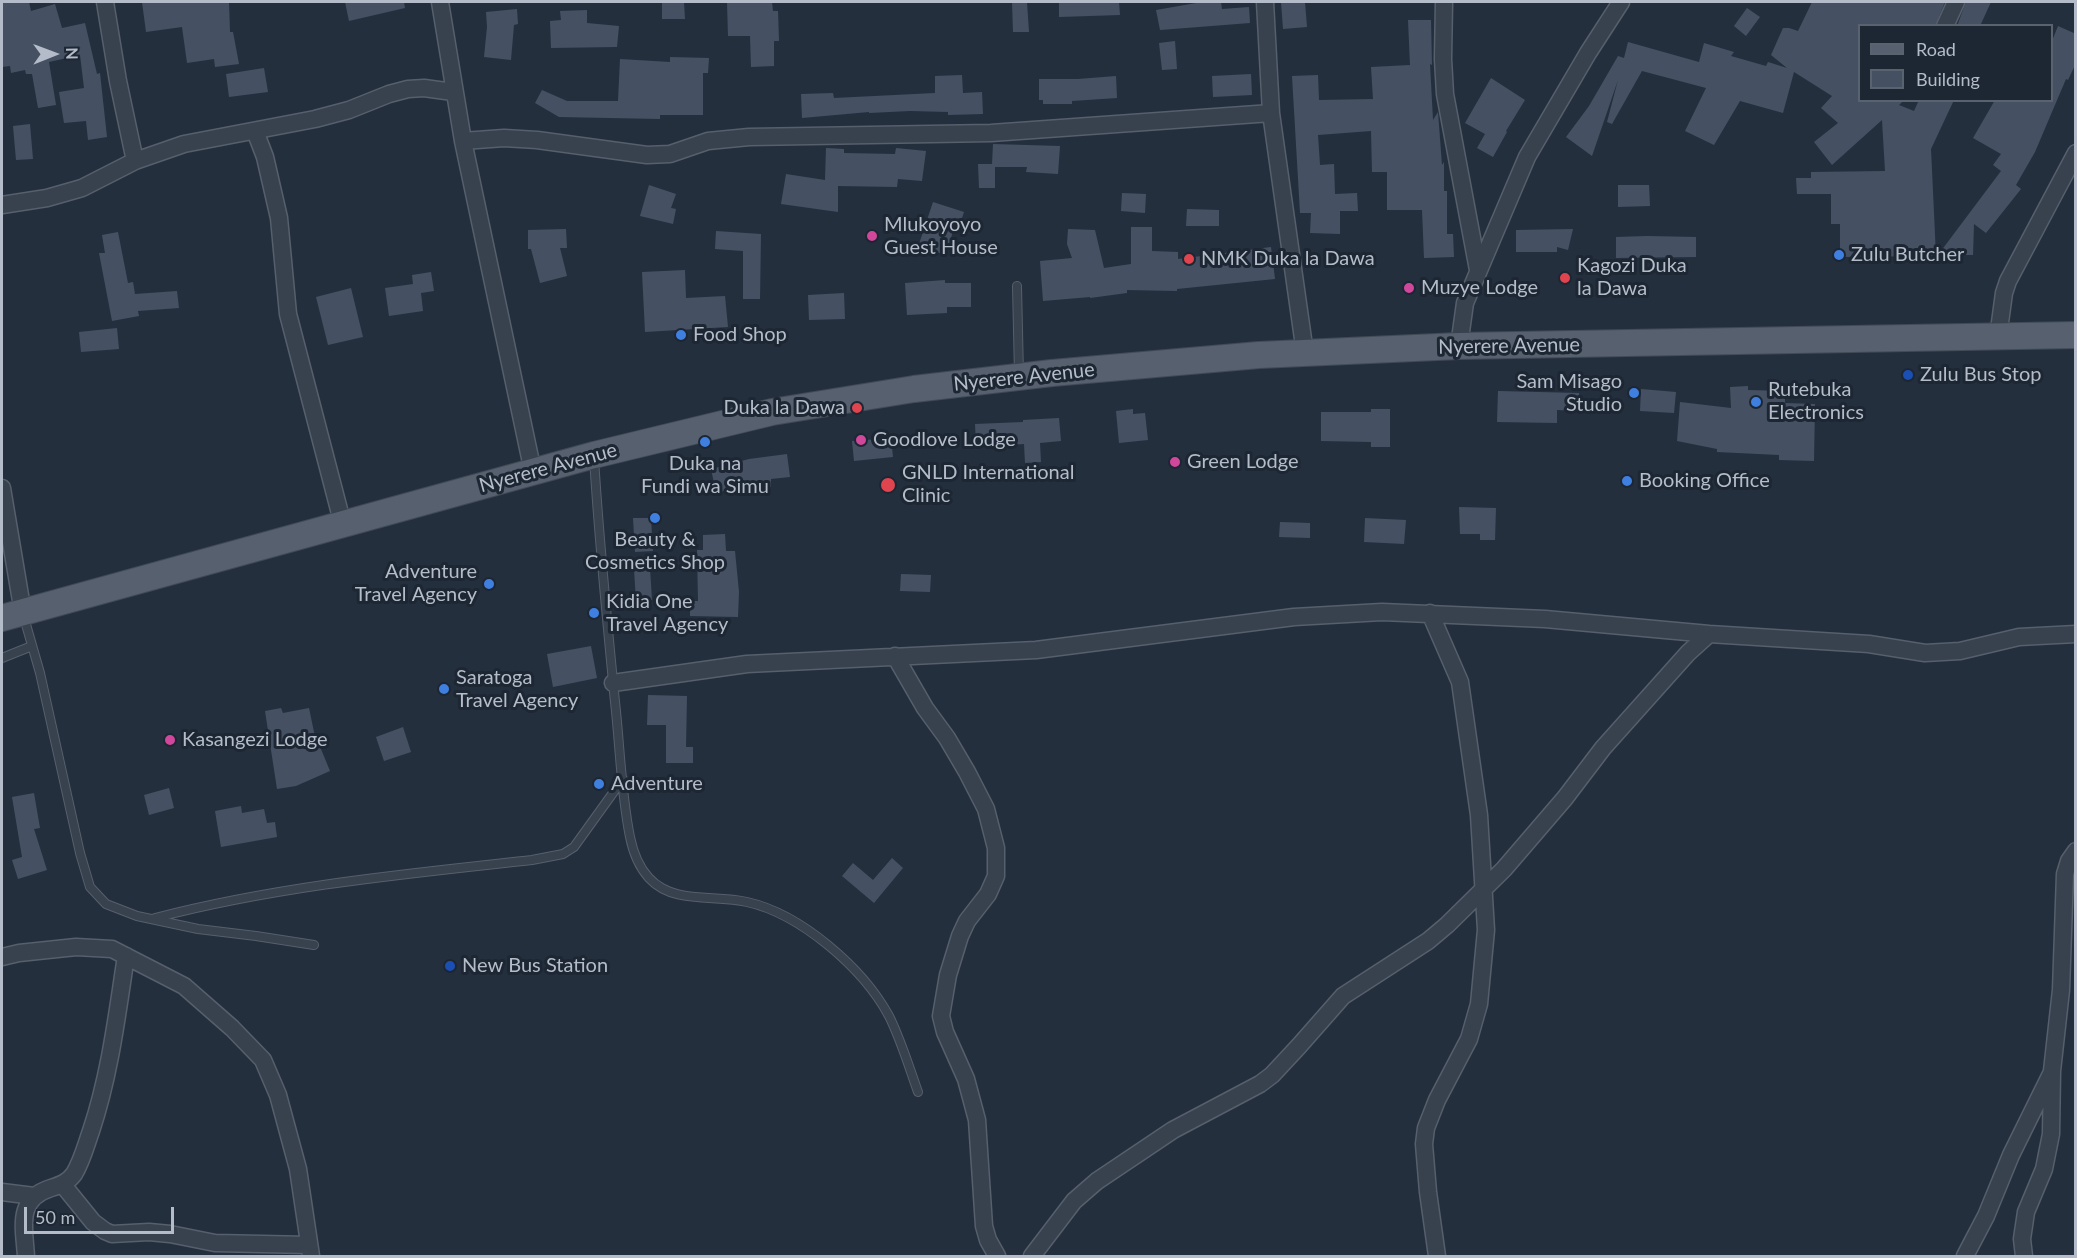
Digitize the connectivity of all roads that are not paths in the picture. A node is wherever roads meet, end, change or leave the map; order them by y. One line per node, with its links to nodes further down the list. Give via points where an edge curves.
1 (105, 2): 13 (street)
2 (440, 2): 8 (street)
3 (1264, 2): 9 (street)
4 (1444, 2): 15 (street, via 1445,94)
5 (1621, 2): 15 (street, via 1527,157)
6 (1956, 2): 7 (street)
7 (1946, 24)
8 (453, 92): 10 (street, via 408,89 337,113); 11 (street)
9 (1271, 113): 11 (street, via 990,133 749,136 708,141 670,154 647,155 537,140); 20 (street)
10 (255, 131): 13 (street, via 184,144); 25 (street, via 279,218 288,314)
11 (463, 141): 23 (street)
12 (2076, 153): 18 (street, via 2008,281)
13 (135, 160): 14 (street, via 82,188)
14 (2, 205)
15 (1479, 272): 19 (street, via 1466,303)
16 (1017, 286): 21 (lane)
17 (2076, 335): 18 (main road, Nyerere Avenue)
18 (1998, 337): 19 (main road, Nyerere Avenue)
19 (1459, 346): 20 (main road, Nyerere Avenue)
20 (1305, 353): 21 (main road, Nyerere Avenue)
21 (1019, 377): 22 (main road, Nyerere Avenue, via 772,412)
22 (594, 455): 23 (main road, Nyerere Avenue); 33 (lane)
23 (533, 472): 25 (main road, Nyerere Avenue)
24 (2, 488): 27 (street)
25 (343, 525): 27 (main road, Nyerere Avenue)
26 (1430, 613): 28 (street); 31 (street, via 1294,617 1036,650); 36 (street, via 1461,682 1479,815)
27 (12, 616): 30 (lane)
28 (1709, 634): 29 (street, via 1869,644 1941,653 2019,637); 36 (street, via 1603,748 1542,826)
29 (2076, 634)
30 (32, 646): 32 (lane); 37 (lane, via 90,887 106,904)
31 (896, 656): 33 (street, via 747,664); 48 (street, via 967,771 986,809 996,848 996,876 960,936 940,1016 966,1079 976,1120 984,1226)
32 (2, 658)
33 (613, 682): 34 (lane)
34 (623, 778): 37 (lane, via 574,847 563,854 284,890); 42 (lane, via 632,846 649,878 668,892 686,897 759,906 786,917 833,951 862,977 882,1004)
35 (2076, 851): 41 (street, via 2065,874 2061,990)
36 (1482, 890): 49 (street, via 1428,941 1342,996 1272,1075 1173,1130 1097,1181 1074,1201); 50 (street, via 1486,930 1479,1004 1469,1039 1437,1100 1424,1144)
37 (152, 919): 38 (lane)
38 (314, 945)
39 (126, 956): 40 (street, via 112,949 76,947); 43 (street, via 99,1107 74,1174); 46 (street, via 184,986 263,1060 278,1095 298,1169)
40 (2, 957)
41 (2052, 1071): 51 (street); 52 (street, via 2051,1134 2044,1169 2025,1220)
42 (918, 1092)
43 (63, 1185): 45 (street); 46 (street, via 93,1222 112,1234 149,1232 215,1243)
44 (2, 1192): 45 (street)
45 (34, 1196): 47 (street, via 27,1204 23,1222)
46 (310, 1251)
47 (26, 1257)
48 (997, 1257)
49 (1032, 1257)
50 (1437, 1257)
51 (1965, 1257)
52 (2024, 1257)

